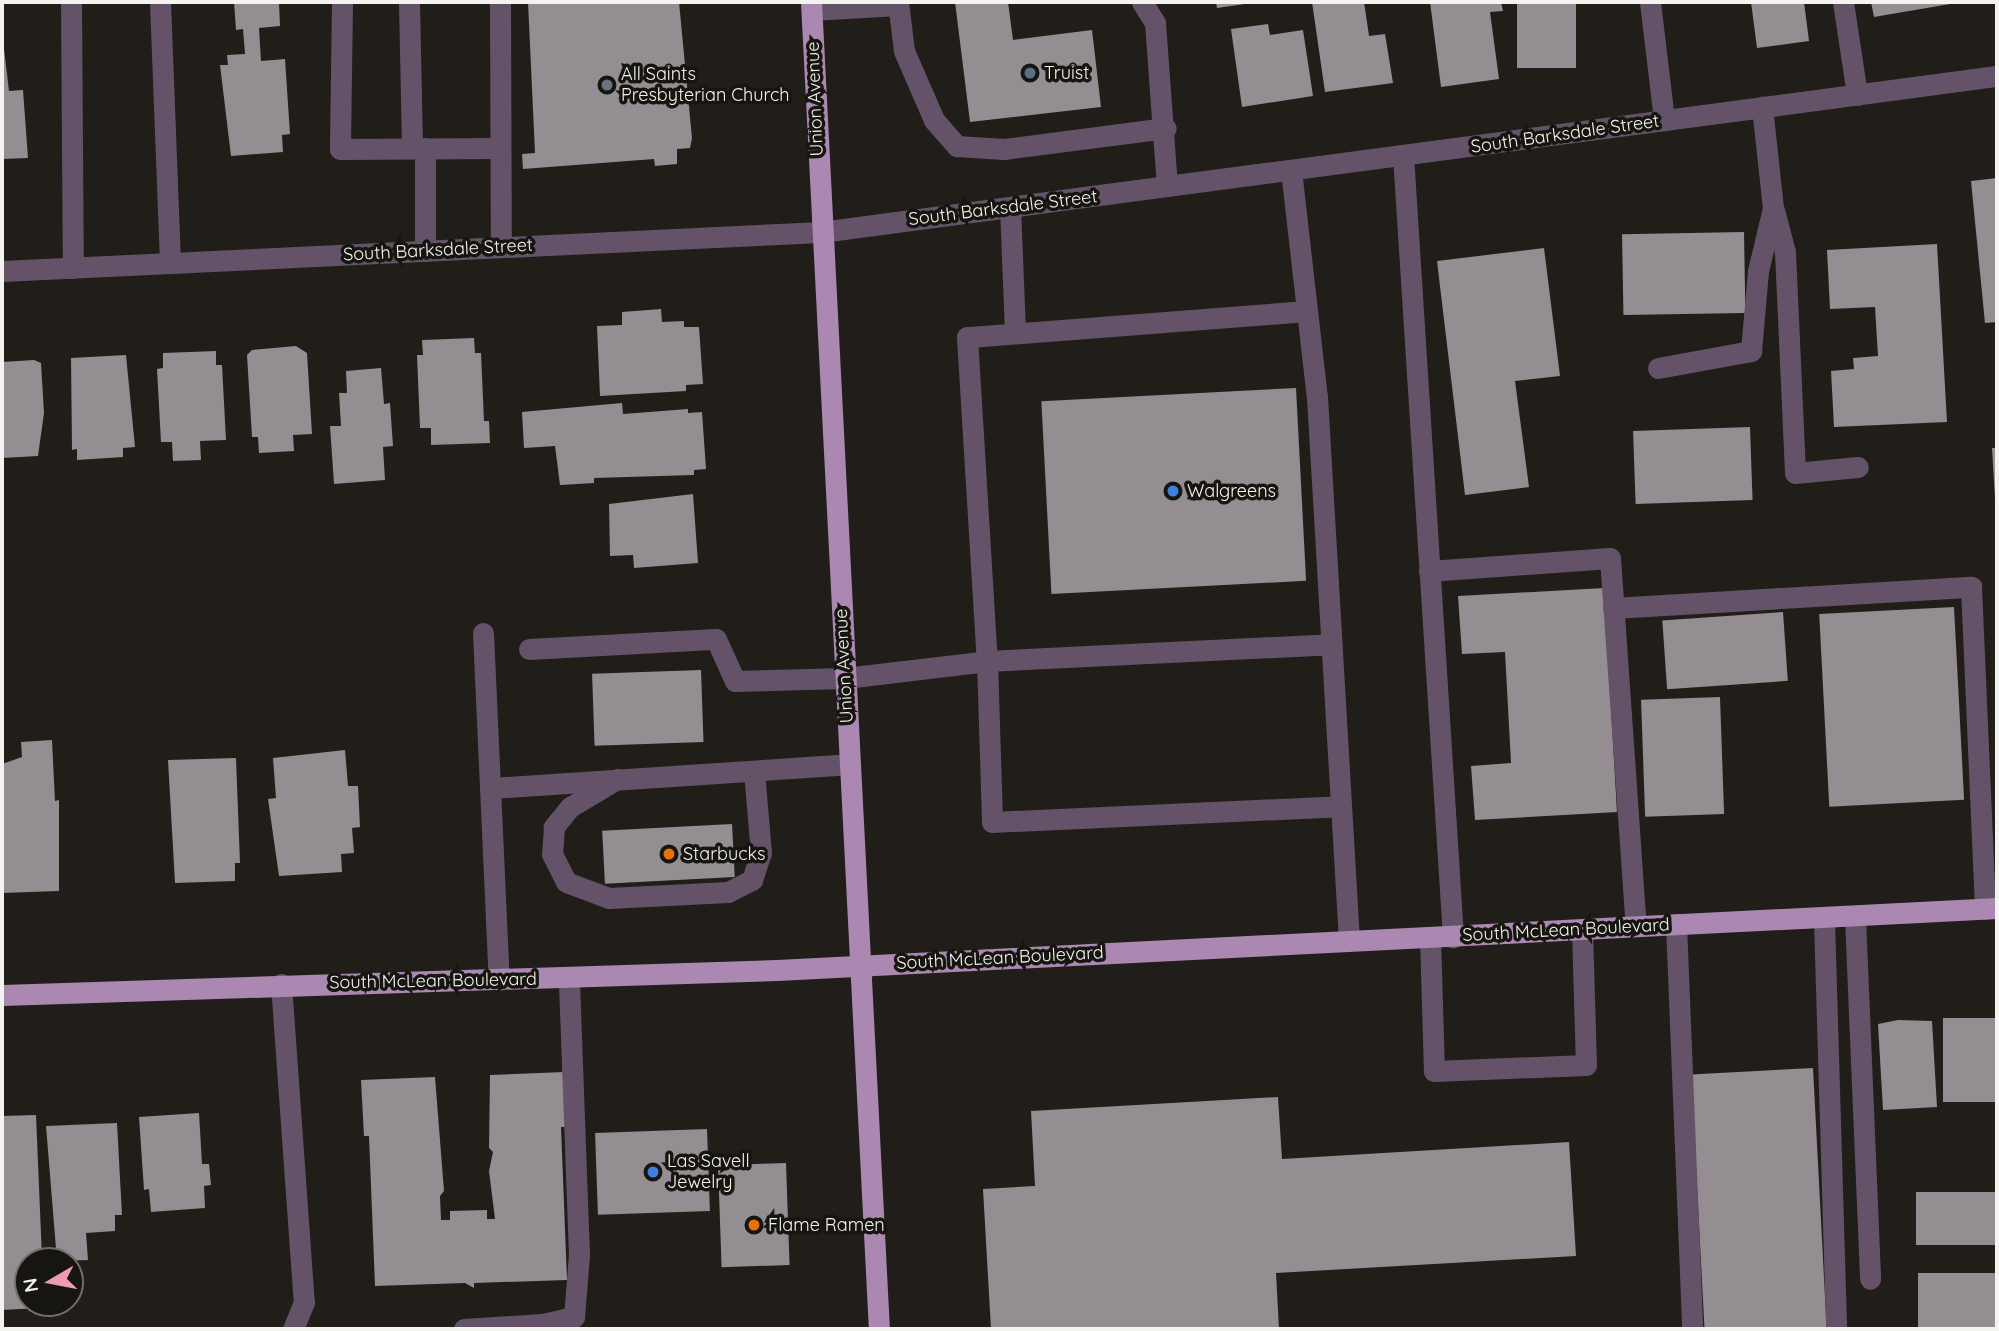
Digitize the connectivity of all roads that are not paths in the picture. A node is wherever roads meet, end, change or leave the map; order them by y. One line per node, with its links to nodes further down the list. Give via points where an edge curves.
1 (71, 2): 27 (street)
2 (160, 2): 26 (street)
3 (342, 2): 16 (street, via 340,149)
4 (409, 2): 16 (street)
5 (500, 2): 17 (street)
6 (1142, 2): 15 (street, via 1155,23)
7 (1650, 2): 14 (street)
8 (1843, 2): 12 (street)
9 (898, 3): 10 (street); 15 (street, via 904,51 934,120 957,146 1004,149)
10 (811, 6): 23 (main road, Union Avenue)
11 (1997, 76): 12 (street, South Barksdale Street)
12 (1857, 95): 13 (street, South Barksdale Street)
13 (1762, 107): 14 (street, South Barksdale Street); 22 (street)
14 (1664, 120): 18 (street, South Barksdale Street)
15 (1166, 128): 20 (street)
16 (418, 148): 17 (street); 25 (street)
17 (500, 148): 24 (street)
18 (1403, 155): 19 (street, South Barksdale Street); 33 (street)
19 (1291, 170): 20 (street, South Barksdale Street); 29 (street)
20 (1167, 186): 21 (street, South Barksdale Street)
21 (1010, 207): 23 (street, South Barksdale Street); 30 (street)
22 (1773, 208): 31 (street, via 1758,271 1751,351); 32 (street, via 1786,252 1795,473)
23 (821, 232): 24 (street, South Barksdale Street); 39 (main road, Union Avenue)
24 (501, 247): 25 (street, South Barksdale Street)
25 (425, 251): 26 (street, South Barksdale Street)
26 (170, 263): 27 (street, South Barksdale Street)
27 (73, 268): 28 (street, South Barksdale Street)
28 (2, 271)
29 (1307, 312): 30 (street); 36 (street)
30 (1015, 333): 38 (street, via 967,337)
31 (1658, 368)
32 (1858, 467)
33 (1429, 571): 34 (street, via 1610,558); 52 (street)
34 (1613, 608): 45 (street, via 1971,587); 49 (street)
35 (483, 633): 43 (street)
36 (1332, 644): 38 (street); 44 (street)
37 (529, 649): 39 (street, via 716,639 735,681)
38 (987, 661): 39 (street); 44 (street, via 992,822)
39 (845, 678): 40 (main road, Union Avenue)
40 (848, 764): 41 (street); 54 (main road, Union Avenue)
41 (754, 771): 42 (street); 42 (street, via 761,853 752,880 728,892 608,898 566,882 552,854 554,827 570,807)
42 (617, 779): 43 (street)
43 (491, 788): 56 (street)
44 (1341, 806): 53 (street)
45 (1991, 909): 46 (main road, South McLean Boulevard)
46 (1855, 918): 47 (main road, South McLean Boulevard); 59 (street)
47 (1824, 920): 48 (main road, South McLean Boulevard); 64 (street)
48 (1676, 924): 49 (main road, South McLean Boulevard); 63 (street)
49 (1636, 926): 50 (main road, South McLean Boulevard)
50 (1582, 931): 51 (street, via 1586,1065 1434,1071); 52 (main road, South McLean Boulevard)
51 (1430, 937): 52 (main road, South McLean Boulevard); 53 (main road, South McLean Boulevard)
52 (1453, 937)
53 (1349, 940): 54 (main road, South McLean Boulevard)
54 (859, 965): 55 (main road, South McLean Boulevard); 62 (main road, Union Avenue)
55 (569, 977): 56 (main road, South McLean Boulevard); 61 (street, via 579,1255 574,1317)
56 (499, 980): 57 (main road, South McLean Boulevard)
57 (281, 984): 58 (main road, South McLean Boulevard); 60 (street, via 304,1302)
58 (2, 995)
59 (1870, 1279)
60 (293, 1329)
61 (464, 1329)
62 (878, 1329)
63 (1692, 1329)
64 (1836, 1329)

